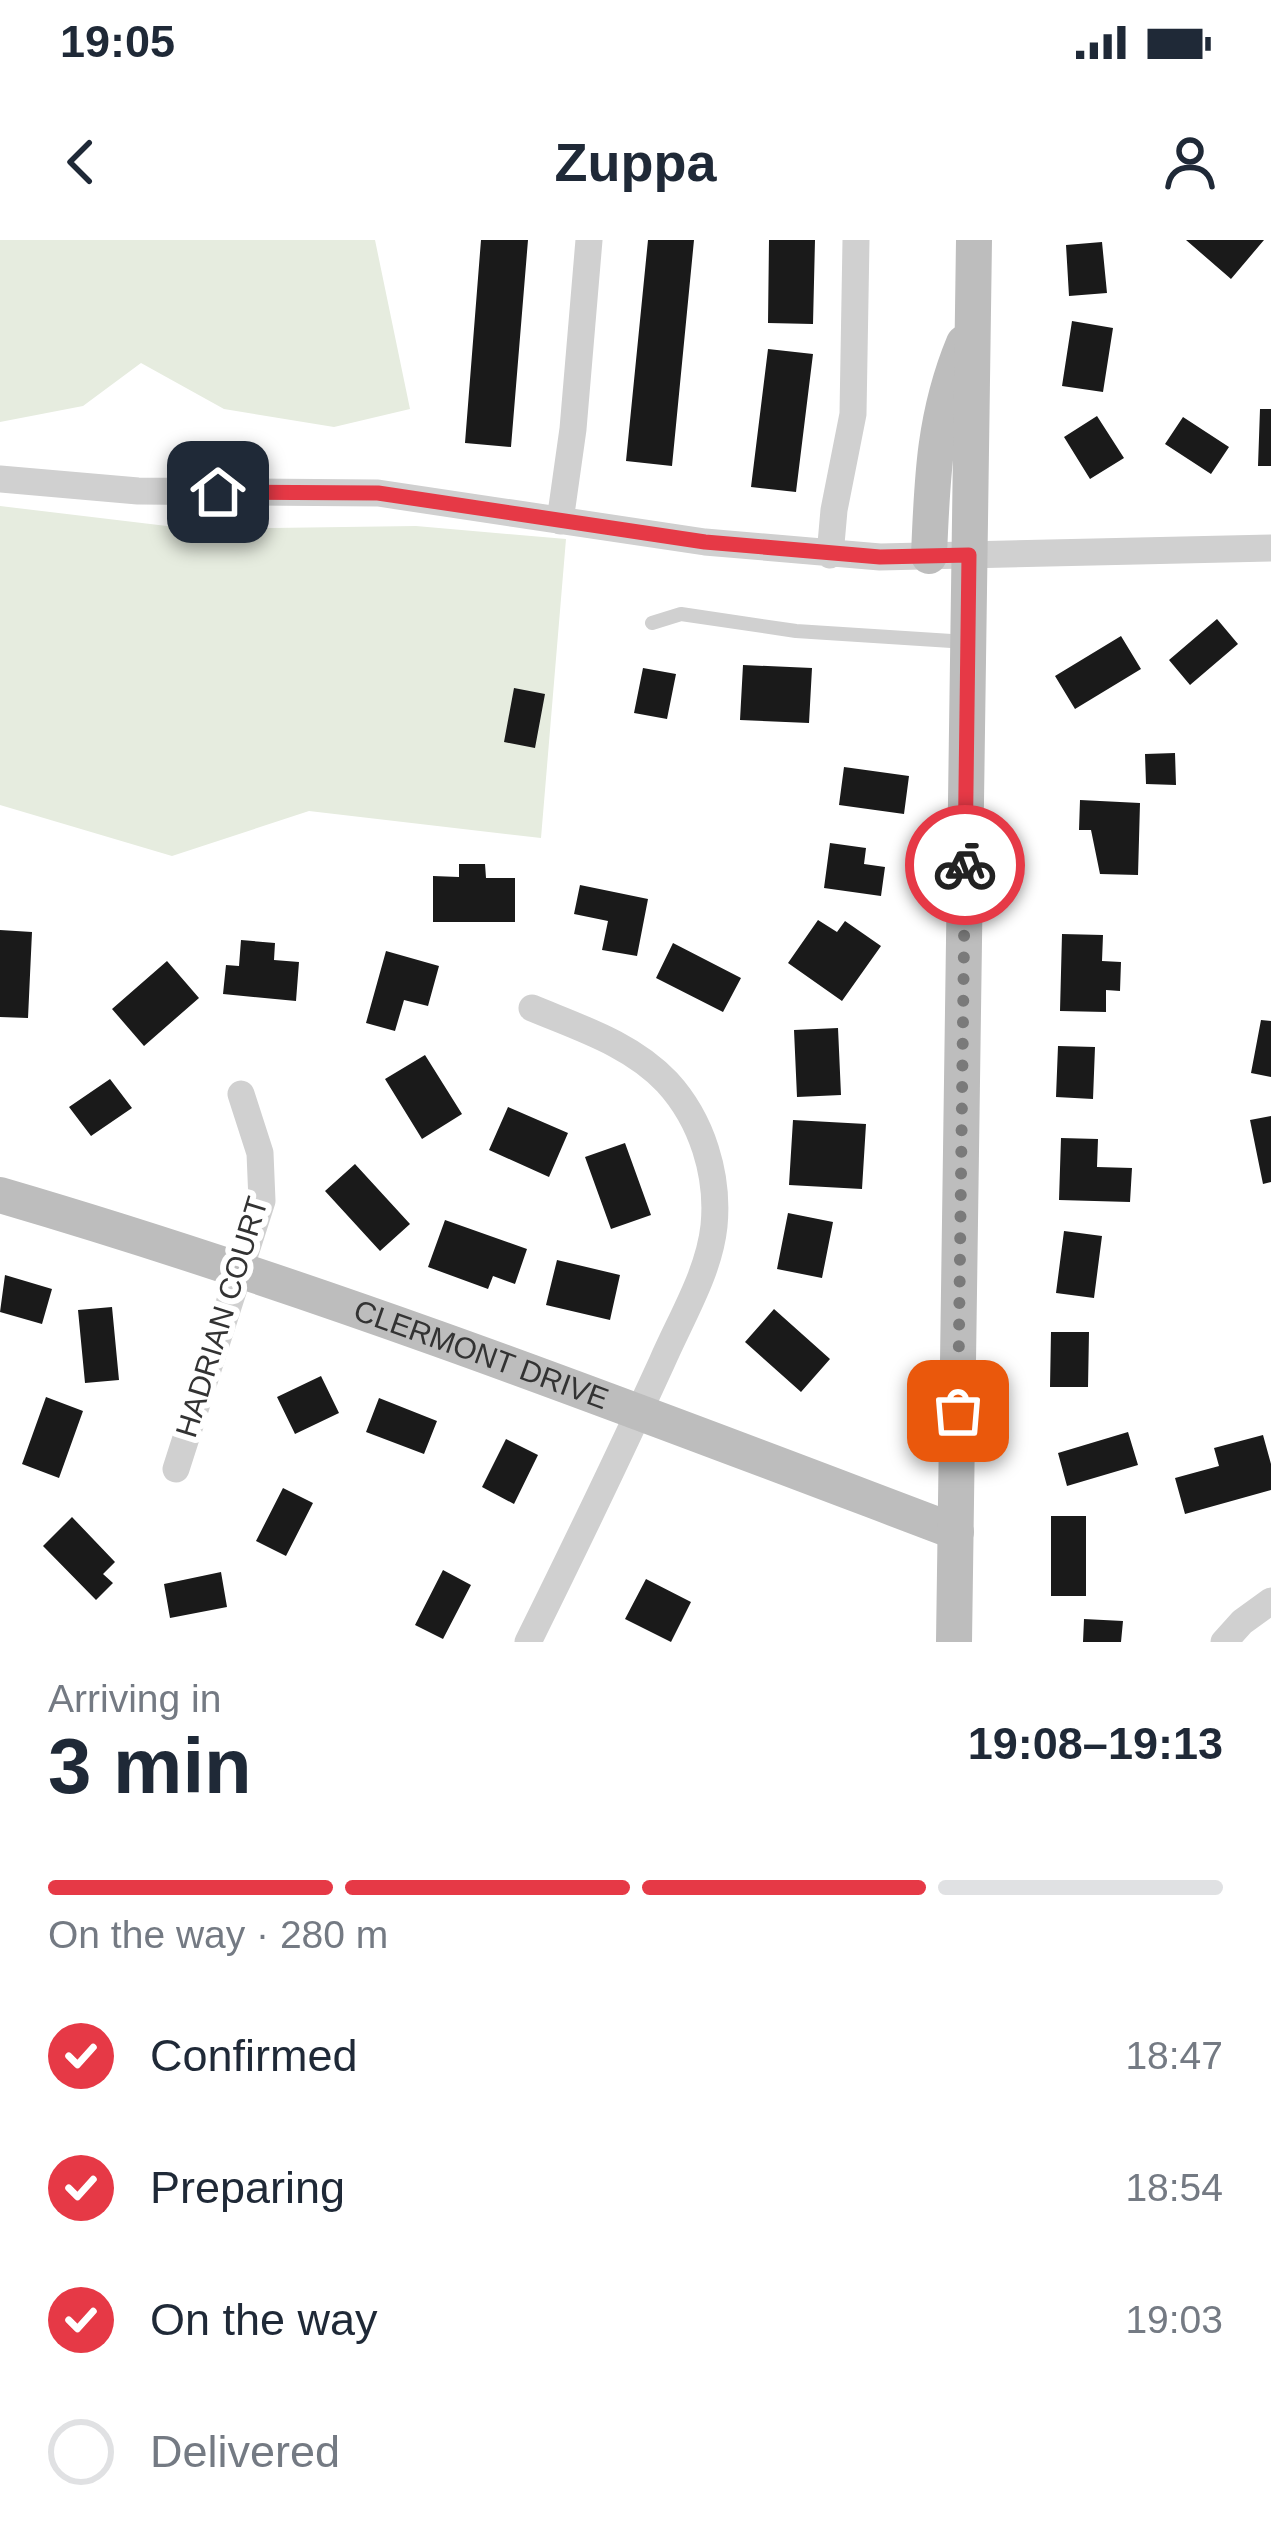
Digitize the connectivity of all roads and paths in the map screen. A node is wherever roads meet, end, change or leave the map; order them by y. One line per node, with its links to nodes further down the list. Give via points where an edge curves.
1 (589, 240): 6 (street)
2 (856, 240): 8 (street, via 853,414)
3 (974, 240): 4 (main road)
4 (972, 323): 9 (main road); 10 (main road, via 946,387)
5 (0, 479): 6 (street, via 138,491 378,493)
6 (560, 521): 8 (street)
7 (1271, 548): 9 (street)
8 (830, 555): 10 (street)
9 (969, 555): 10 (street); 12 (main road)
10 (928, 556)
11 (652, 623): 12 (lane, via 681,614)
12 (967, 642): 19 (main road)
13 (532, 1008): 17 (street, via 649,1065 686,1107 709,1158 709,1251)
14 (242, 1094): 16 (street, HADRIAN COURT, via 263,1174)
15 (0, 1196): 16 (main road, CLERMONT DRIVE)
16 (242, 1269): 17 (main road, CLERMONT DRIVE); 18 (street, HADRIAN COURT)
17 (640, 1411): 19 (main road, CLERMONT DRIVE); 21 (street)
18 (176, 1469)
19 (956, 1532): 22 (main road)
20 (1271, 1601): 23 (street)
21 (528, 1642)
22 (955, 1642)
23 (1224, 1642)

